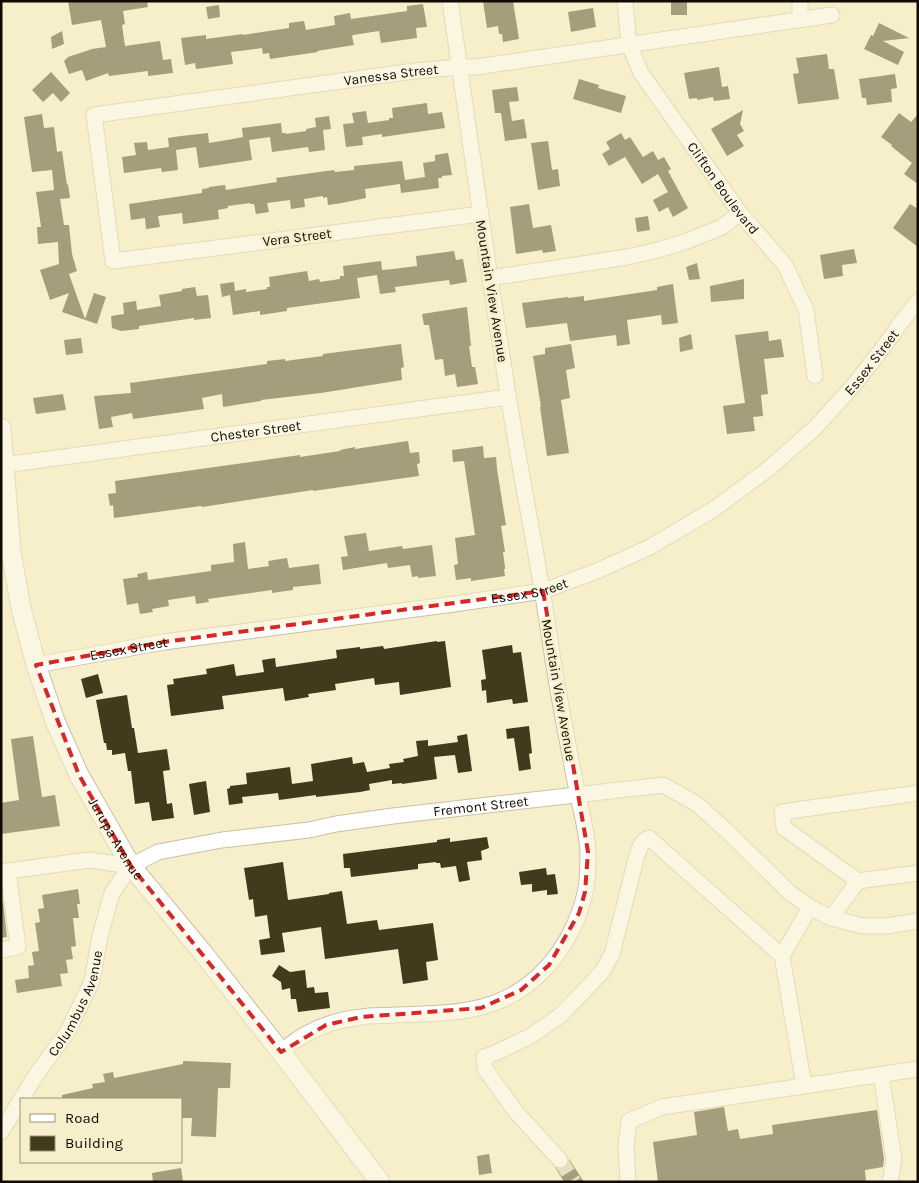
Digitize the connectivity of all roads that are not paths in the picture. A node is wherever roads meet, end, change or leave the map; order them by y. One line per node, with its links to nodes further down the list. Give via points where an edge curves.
1 (450, 1): 7 (street, Mountain View Avenue)
2 (625, 1): 6 (street, Clifton Boulevard)
3 (800, 1): 5 (street)
4 (832, 15): 5 (street, Vanessa Street)
5 (800, 19): 6 (street, Vanessa Street)
6 (629, 44): 7 (street, Vanessa Street); 8 (street, Clifton Boulevard, via 641,72)
7 (459, 67): 9 (street, Mountain View Avenue); 10 (street, Vanessa Street, via 94,115)
8 (740, 213): 11 (street, via 722,227 658,250); 13 (street, Clifton Boulevard, via 785,264 806,310)
9 (481, 214): 10 (street, Vera Street); 11 (street, Mountain View Avenue)
10 (113, 260)
11 (490, 278): 14 (street, Mountain View Avenue)
12 (918, 301): 18 (street, Essex Street, via 854,385 815,428 767,470 714,508 650,547)
13 (815, 376)
14 (508, 397): 16 (street, Chester Street); 18 (street, Mountain View Avenue)
15 (1, 428): 16 (main road, Jurupa Avenue)
16 (4, 465): 17 (main road, Jurupa Avenue)
17 (6, 553): 19 (main road, Jurupa Avenue)
18 (543, 591): 19 (street, Essex Street, via 164,642); 21 (street, Mountain View Avenue)
19 (36, 665): 22 (main road, Jurupa Avenue, via 55,721 79,775)
20 (918, 793): 25 (street, via 782,812 784,828)
21 (577, 795): 22 (street, Fremont Street, via 222,840 158,852); 26 (street, Fremont Street, via 662,785 697,804 789,892); 31 (street, Mountain View Avenue, via 588,852 585,892 570,934 536,978 500,1002 481,1008 437,1014 361,1017 304,1034)
22 (131, 866): 23 (street, via 89,860); 31 (main road, Jurupa Avenue); 35 (street, Columbus Avenue, via 112,893 92,981 68,1030)
23 (4, 872): 29 (street, via 18,947)
24 (918, 873): 25 (street)
25 (858, 881): 27 (street)
26 (810, 907): 27 (street, Fremont Street); 30 (street)
27 (831, 918): 28 (street, Fremont Street, via 863,926)
28 (918, 921)
29 (1, 950)
30 (782, 956): 34 (street); 38 (street, via 649,838 645,840 636,859 612,954 602,972 561,1015 529,1037 484,1057 485,1069 516,1112)
31 (281, 1052): 39 (main road, Jurupa Avenue)
32 (918, 1069): 33 (street)
33 (881, 1075): 34 (street); 41 (street, via 894,1159)
34 (804, 1086): 40 (street, via 662,1107 630,1121 626,1145)
35 (22, 1098)
36 (20, 1101): 37 (street, Columbus Avenue)
37 (1, 1132)
38 (560, 1160)
39 (380, 1182)
40 (628, 1182)
41 (890, 1182)

